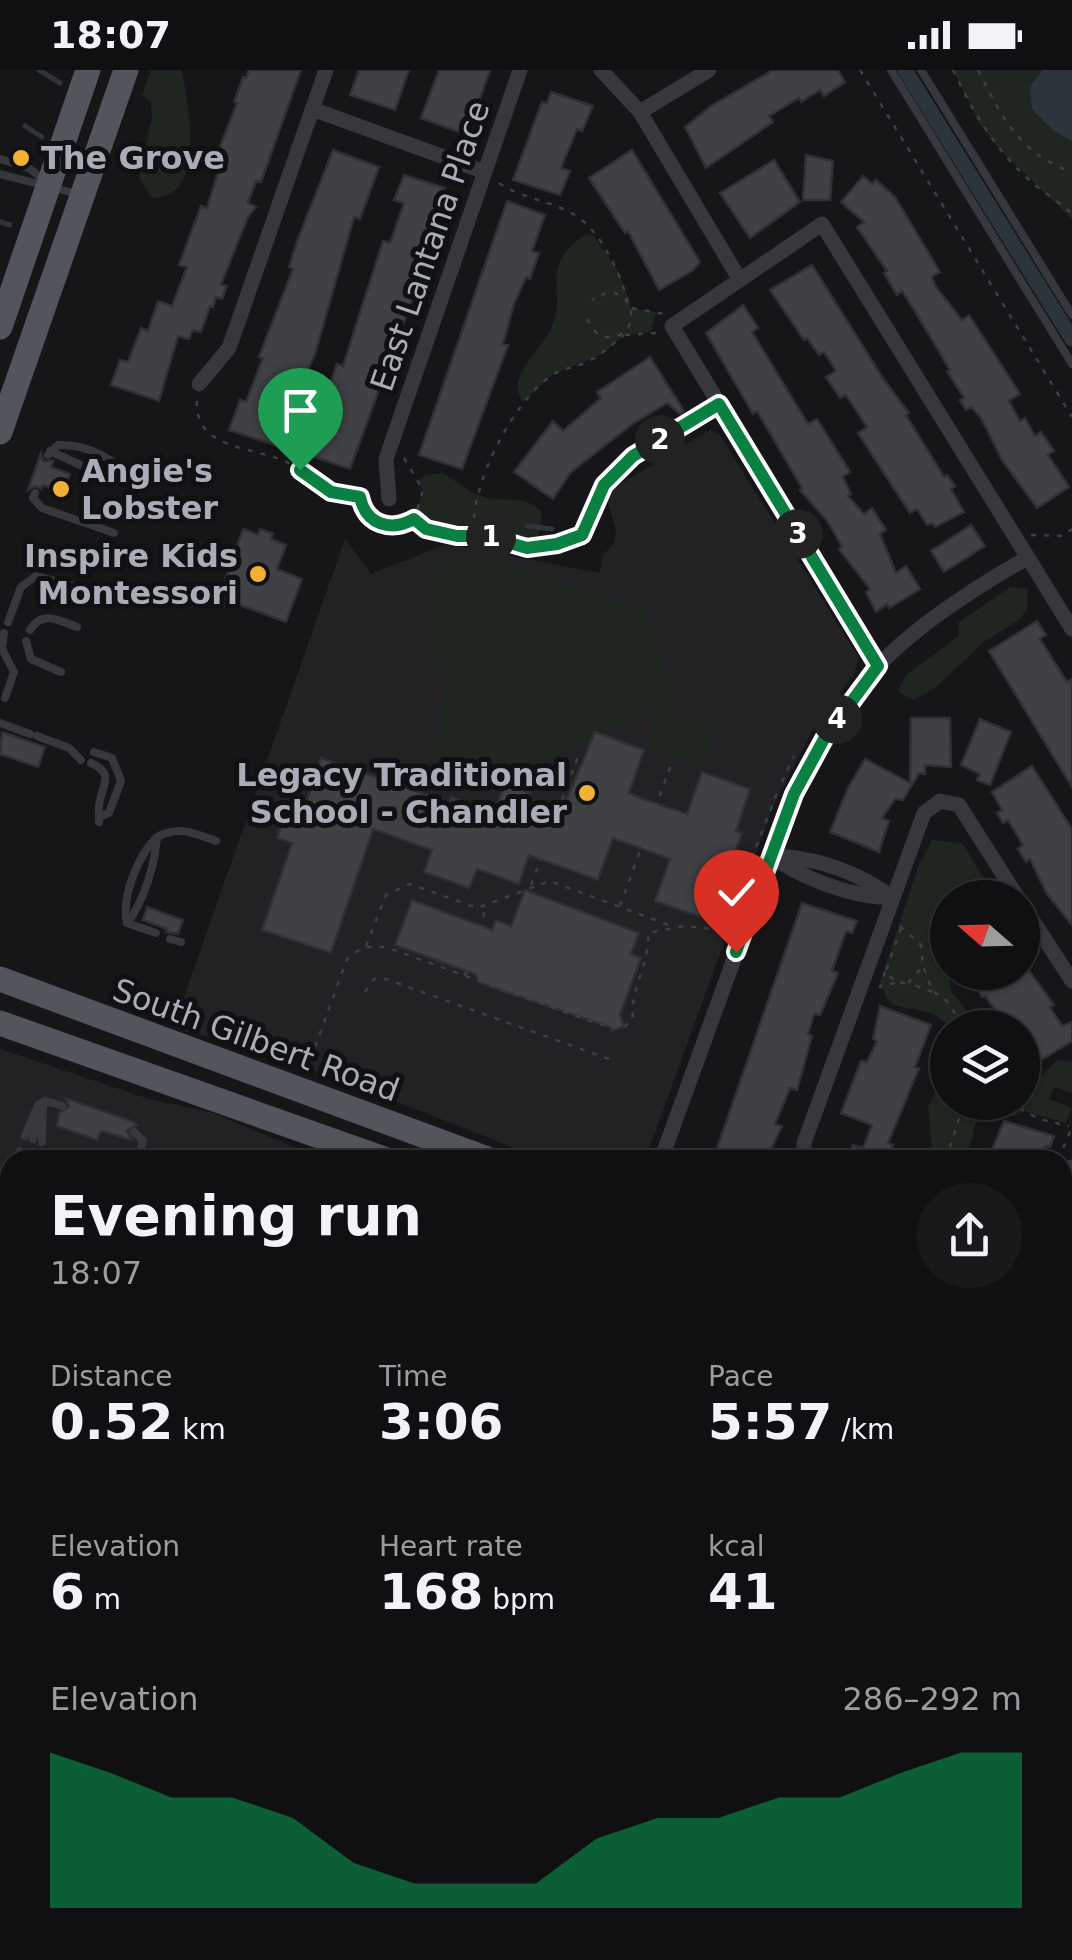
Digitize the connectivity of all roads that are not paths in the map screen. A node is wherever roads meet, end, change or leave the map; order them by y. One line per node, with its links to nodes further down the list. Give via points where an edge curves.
1 (88, 70): 14 (main road)
2 (126, 70): 15 (main road)
3 (326, 70): 9 (street)
4 (520, 70): 13 (street, East Lantana Place)
5 (601, 70): 10 (street)
6 (710, 70): 10 (street)
7 (891, 70): 20 (lane)
8 (921, 70): 18 (lane)
9 (312, 109): 13 (street); 21 (street, via 229,348)
10 (640, 112): 16 (street)
11 (0, 160): 14 (lane, via 29,168)
12 (0, 174): 14 (lane)
13 (484, 175): 26 (street, East Lantana Place, via 386,459)
14 (48, 184): 15 (lane); 17 (main road)
15 (82, 196): 23 (main road)
16 (740, 280): 22 (street, via 677,327); 29 (street, via 822,224)
17 (6, 288): 19 (main road)
18 (1072, 315)
19 (0, 326)
20 (1072, 364)
21 (198, 384)
22 (719, 404): 28 (street, via 633,456 604,485); 37 (street)
23 (0, 432)
24 (49, 453): 24 (lane, via 70,444 122,466 132,482)
25 (35, 493): 27 (lane, via 42,508)
26 (389, 499)
27 (114, 533)
28 (582, 535)
29 (1027, 558): 33 (street); 37 (street)
30 (90, 590): 31 (lane, via 36,576 21,587)
31 (8, 622)
32 (77, 627): 34 (lane, via 47,617)
33 (1072, 629)
34 (30, 630)
35 (4, 633): 39 (lane, via 2,650 14,672)
36 (26, 641): 38 (lane, via 31,659)
37 (878, 666): 43 (street, via 824,739)
38 (61, 672)
39 (5, 698)
40 (0, 723): 41 (lane)
41 (69, 748): 41 (lane, via 112,758 119,768 121,781 100,819 104,772)
42 (216, 841): 47 (lane, via 184,830 157,838 127,923)
43 (770, 856): 45 (street, via 794,872 869,898); 59 (street)
44 (1007, 880): 45 (street, via 959,805 940,801 924,813)
45 (893, 898): 60 (street)
46 (1040, 932): 51 (street)
47 (156, 934)
48 (170, 938): 49 (lane)
49 (181, 942)
50 (0, 980): 58 (main road, South Gilbert Road)
51 (1072, 981)
52 (0, 1024): 57 (main road, South Gilbert Road)
53 (62, 1106): 54 (lane)
54 (44, 1109): 54 (lane, via 33,1139 38,1104)
55 (134, 1132): 56 (lane, via 143,1140)
56 (140, 1150)
57 (359, 1150)
58 (463, 1150)
59 (666, 1150)
60 (804, 1150)

